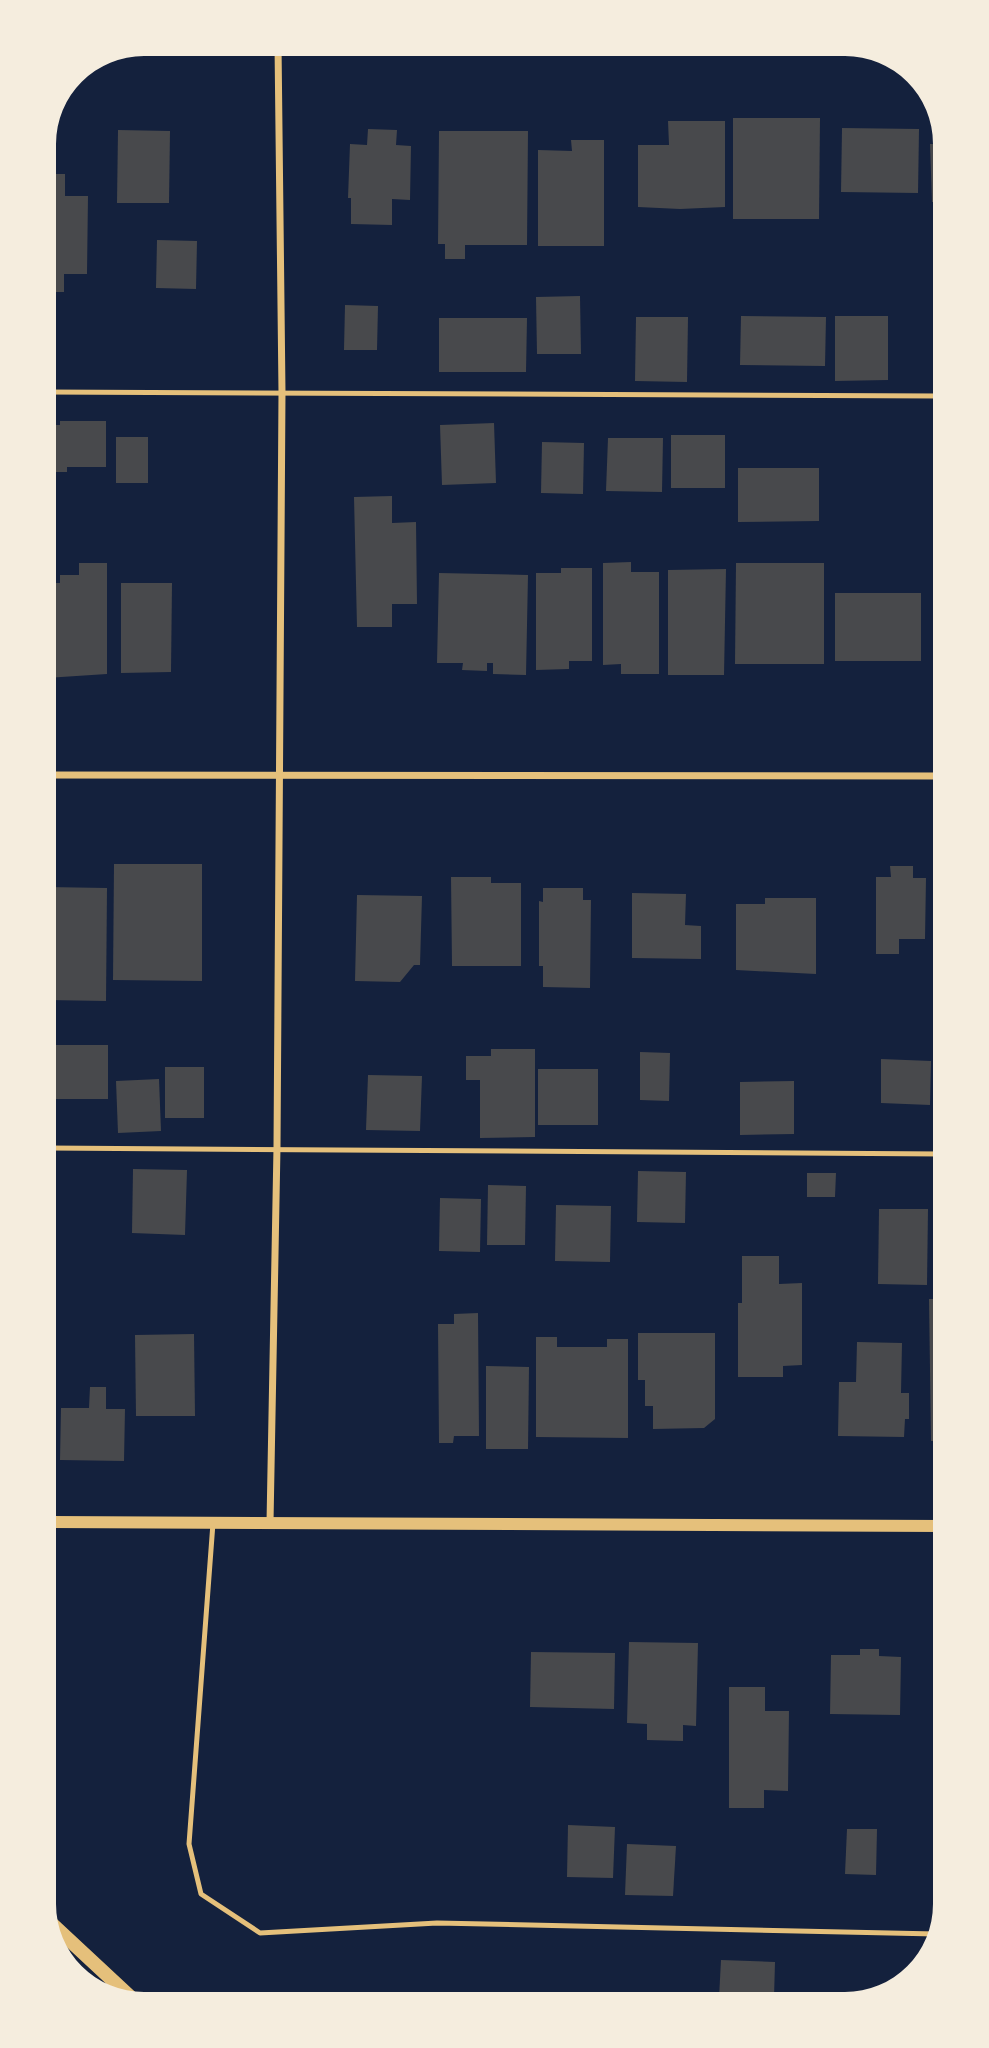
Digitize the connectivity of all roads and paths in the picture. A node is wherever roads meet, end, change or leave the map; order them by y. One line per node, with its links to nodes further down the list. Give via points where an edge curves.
1 (278, 56): 3 (street)
2 (56, 392): 3 (lane)
3 (282, 392): 4 (lane); 6 (street)
4 (933, 396)
5 (56, 775): 6 (street)
6 (279, 776): 7 (street); 8 (street)
7 (933, 776)
8 (277, 1147): 9 (lane); 10 (lane); 13 (street)
9 (56, 1148)
10 (933, 1154)
11 (56, 1522): 12 (street)
12 (212, 1523): 13 (street); 16 (lane, via 190,1844 201,1894 260,1933 438,1923)
13 (270, 1523): 14 (street)
14 (933, 1526)
15 (61, 1933): 17 (main road)
16 (927, 1934)
17 (121, 1988)

